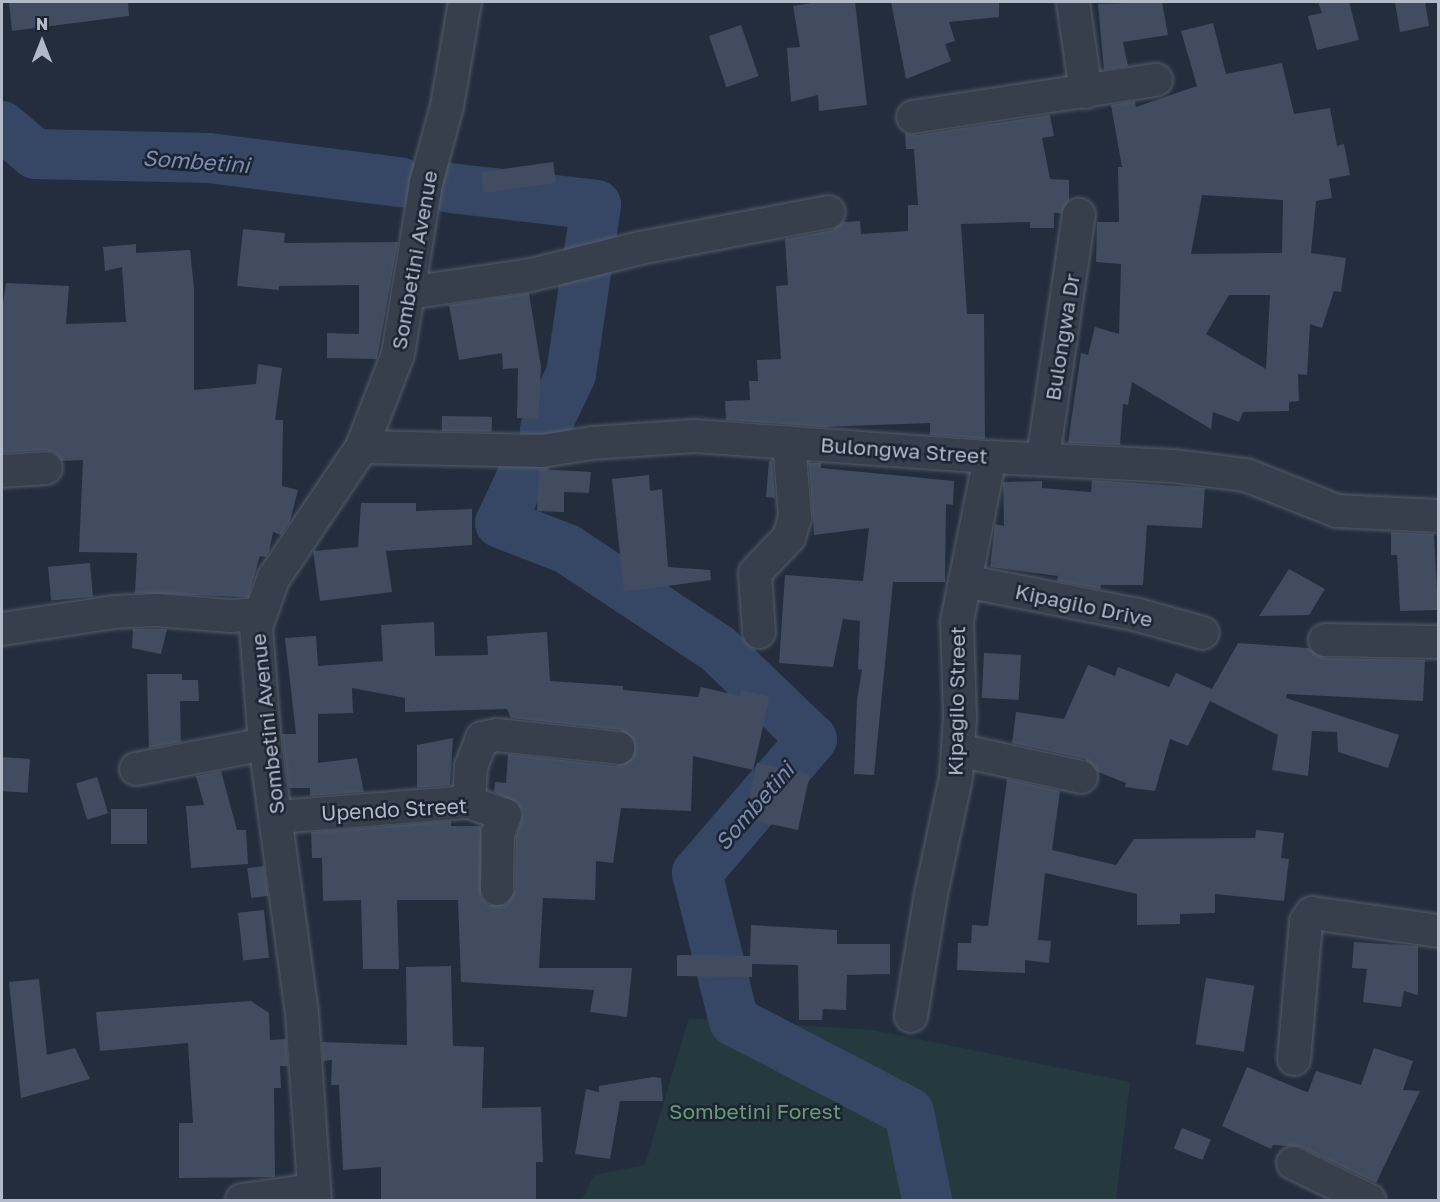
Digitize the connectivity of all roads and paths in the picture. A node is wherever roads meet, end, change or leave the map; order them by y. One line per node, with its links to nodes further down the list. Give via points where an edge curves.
1 (465, 2): 8 (street, Sombetini Avenue, via 447,106 426,183)
2 (1073, 2): 4 (street)
3 (1156, 80): 4 (street)
4 (1086, 92): 5 (street)
5 (913, 117)
6 (829, 212): 8 (street, via 640,248 531,275)
7 (1079, 215): 12 (street, Bulongwa Dr)
8 (408, 293): 10 (street, Sombetini Avenue, via 398,354)
9 (789, 442): 10 (street, Bulongwa Street, via 695,436 592,442 542,451); 11 (street, Bulongwa Street); 19 (street, via 795,517 789,537 755,573)
10 (362, 447): 17 (street, Sombetini Avenue, via 273,579)
11 (990, 457): 12 (street, Bulongwa Street); 16 (street, Kipagilo Street)
12 (1043, 458): 15 (street, Bulongwa Street, via 1206,469 1246,475 1336,511)
13 (46, 468): 14 (street)
14 (2, 471)
15 (1438, 516)
16 (965, 580): 20 (street, Kipagilo Drive, via 1138,615); 25 (street, Kipagilo Street, via 957,621)
17 (258, 614): 18 (street, via 114,612); 23 (street, Sombetini Avenue, via 254,648)
18 (2, 629)
19 (759, 632)
20 (1203, 633)
21 (1324, 640): 22 (street)
22 (1438, 642)
23 (265, 744): 26 (street); 29 (street, Sombetini Avenue)
24 (618, 748): 28 (street, via 497,735 482,738 471,767)
25 (958, 750): 27 (street); 32 (street, Kipagilo Street)
26 (136, 769)
27 (1082, 777)
28 (469, 802): 29 (street, Upendo Street); 30 (street, Upendo Street, via 505,815 498,833)
29 (278, 817): 35 (street, Sombetini Avenue, via 302,1013)
30 (497, 889)
31 (1438, 931): 33 (street, via 1312,913 1306,922)
32 (911, 1016)
33 (1294, 1059)
34 (1293, 1163): 37 (street)
35 (315, 1195): 36 (street)
36 (242, 1200)
37 (1369, 1200)

